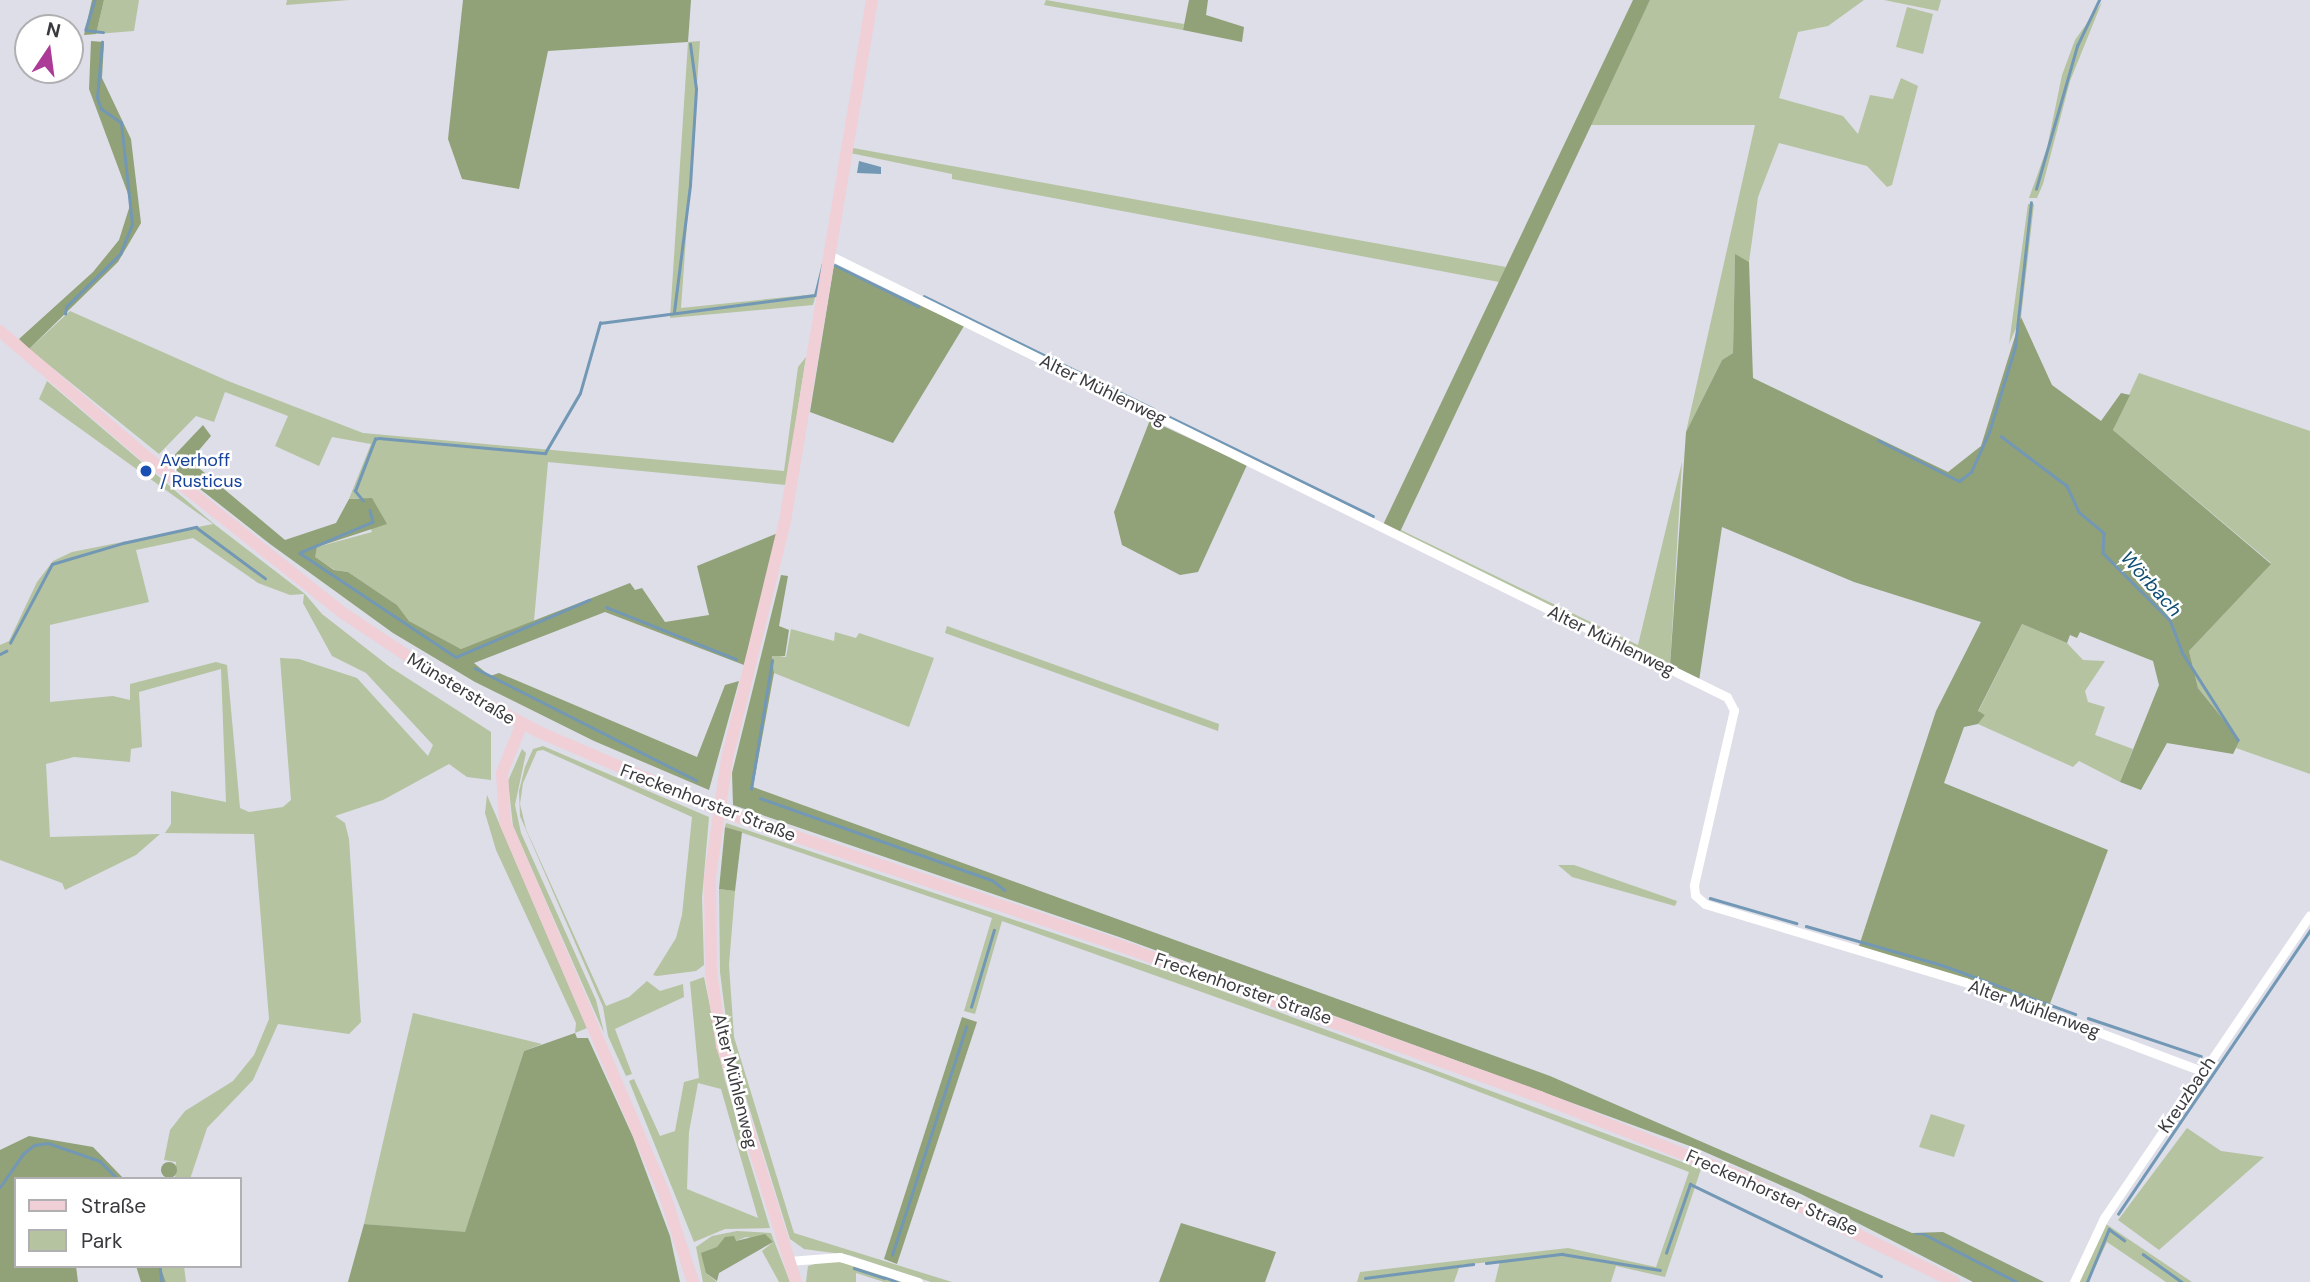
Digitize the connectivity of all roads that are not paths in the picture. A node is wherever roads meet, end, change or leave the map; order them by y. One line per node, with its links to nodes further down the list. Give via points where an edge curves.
1 (872, 0): 2 (main road, Alter Mühlenweg)
2 (829, 255): 6 (street, Alter Mühlenweg, via 1727,697 1734,710 1694,885 1695,895 1705,904 1965,982); 7 (main road, Alter Mühlenweg, via 776,568 722,784 714,835 710,946 717,1017 738,1105)
3 (0, 331): 4 (main road, Münsterstraße, via 150,460 343,612 451,685)
4 (522, 723): 8 (main road, Münsterstraße, via 502,774 505,822 663,1190); 11 (main road, Freckenhorster Straße, via 632,776 729,814 1144,954 1540,1097 1746,1179)
5 (2310, 915): 6 (street, Kreuzbach)
6 (2202, 1071): 12 (street, Kreuzbach, via 2105,1218)
7 (789, 1261): 9 (main road, Alter Mühlenweg); 10 (street, via 840,1257)
8 (692, 1282)
9 (796, 1282)
10 (918, 1282)
11 (1954, 1282)
12 (2074, 1282)

